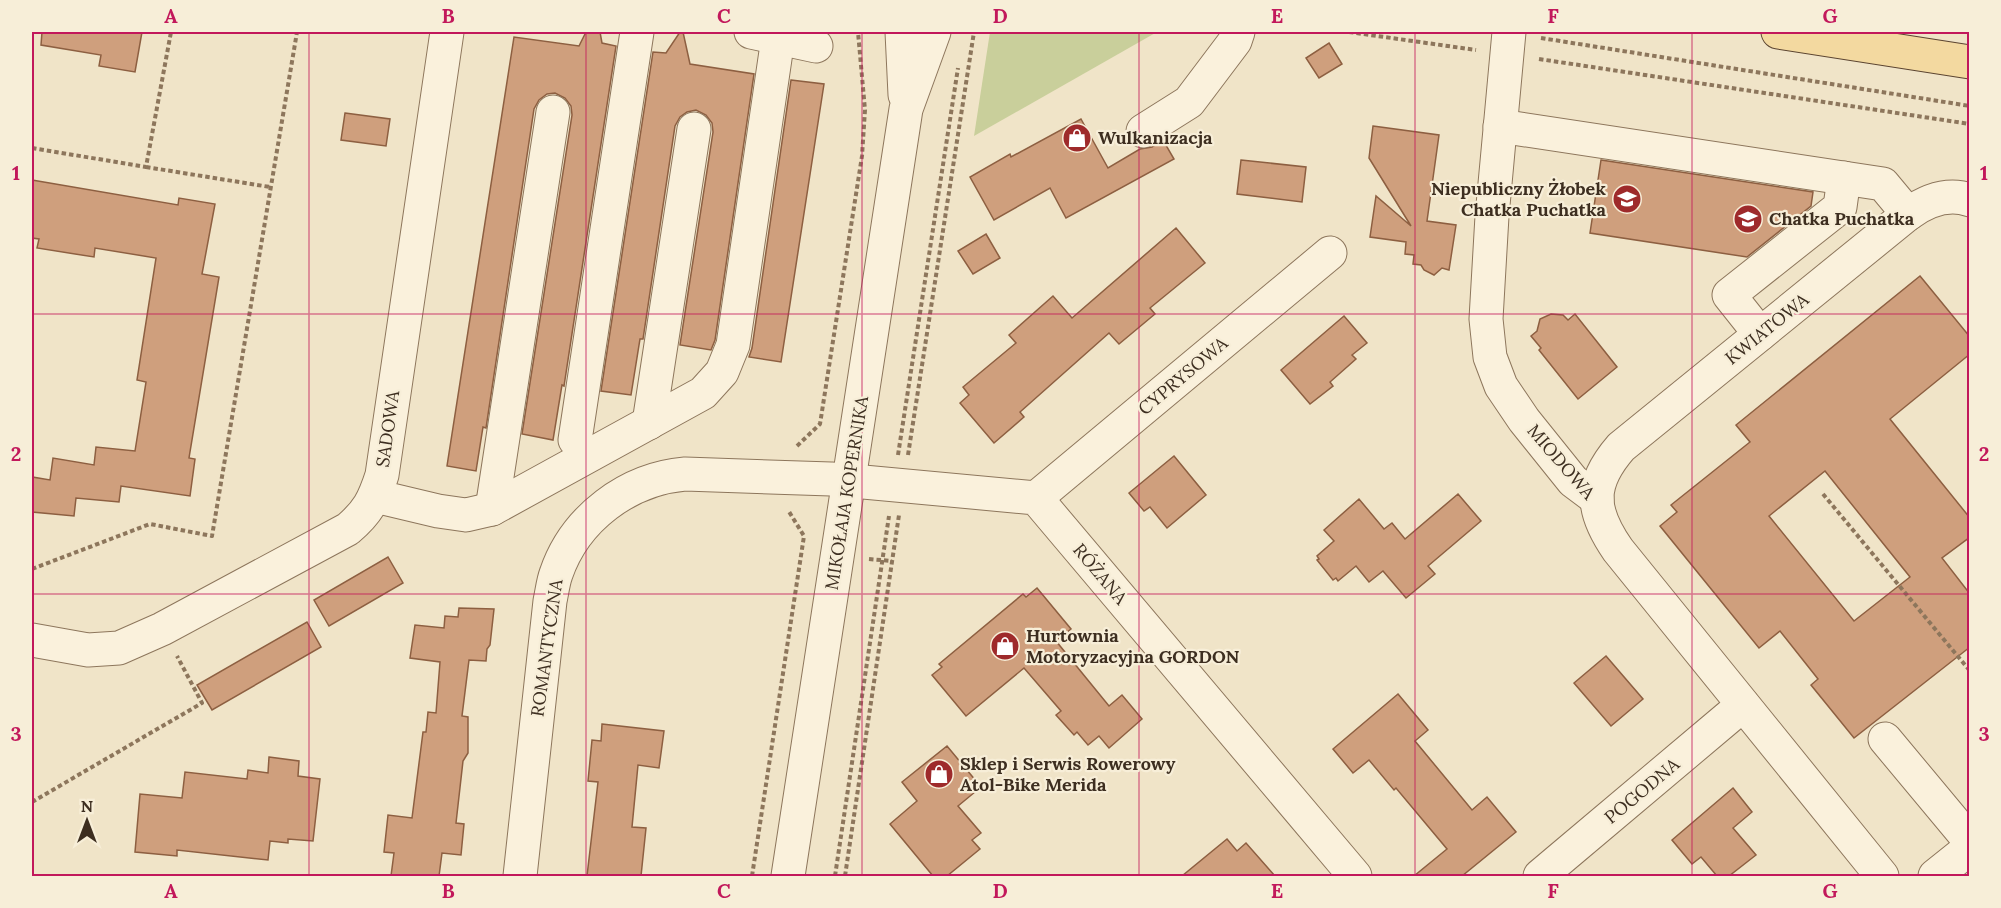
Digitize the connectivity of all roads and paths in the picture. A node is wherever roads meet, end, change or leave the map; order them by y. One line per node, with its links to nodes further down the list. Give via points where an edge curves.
1 (171, 32): 22 (path)
2 (297, 32): 24 (path)
3 (447, 32): 33 (street, SADOWA, via 382,475)
4 (638, 32): 30 (street)
5 (902, 32): 15 (street, MIKOŁAJA KOPERNIKA)
6 (934, 32): 15 (street, MIKOŁAJA KOPERNIKA)
7 (1238, 32): 20 (street, via 1189,102)
8 (1349, 32): 11 (path)
9 (1778, 32): 13 (main road)
10 (765, 35): 12 (street); 29 (street, via 733,345 722,372 703,393)
11 (1508, 40): 14 (path); 17 (path); 18 (street, MIODOWA)
12 (816, 46)
13 (1970, 62)
14 (1970, 106)
15 (906, 109): 31 (street, MIKOŁAJA KOPERNIKA)
16 (553, 112): 36 (street)
17 (1970, 124)
18 (1500, 126): 23 (street); 35 (street, MIODOWA, via 1486,319 1490,357 1501,386 1524,420 1574,481)
19 (694, 129): 29 (street)
20 (1143, 131)
21 (32, 148): 22 (path)
22 (146, 167): 24 (path)
23 (1844, 178): 26 (street, via 1883,184); 28 (street, via 1840,207 1729,295)
24 (270, 187): 37 (path, via 212,536 150,524)
25 (1970, 200): 26 (street, KWIATOWA, via 1941,197)
26 (1908, 214): 28 (street, KWIATOWA)
27 (1330, 253): 34 (street, CYPRYSOWA)
28 (1760, 334): 35 (street, KWIATOWA, via 1621,447 1608,461)
29 (649, 423): 36 (street)
30 (575, 440)
31 (848, 481): 34 (street); 46 (street, ROMANTYCZNA, via 666,476 620,494 584,527 556,574 550,601); 47 (street, MIKOŁAJA KOPERNIKA)
32 (1823, 494): 40 (path)
33 (375, 496): 36 (street, via 466,515); 38 (street, SADOWA, via 365,514 348,529)
34 (1036, 498): 48 (street, RÓŻANA)
35 (1597, 499): 41 (street, MIODOWA, via 1603,528 1618,550)
36 (492, 509)
37 (32, 568)
38 (162, 629): 39 (street, SADOWA, via 119,648 88,650); 43 (path, via 202,703)
39 (32, 640)
40 (1970, 671)
41 (1743, 705): 49 (street, POGODNA); 50 (street, MIODOWA)
42 (1885, 739): 44 (street)
43 (32, 802)
44 (1970, 841)
45 (1970, 848): 51 (street)
46 (520, 876)
47 (789, 876)
48 (1355, 876)
49 (1540, 876)
50 (1882, 876)
51 (1935, 876)

